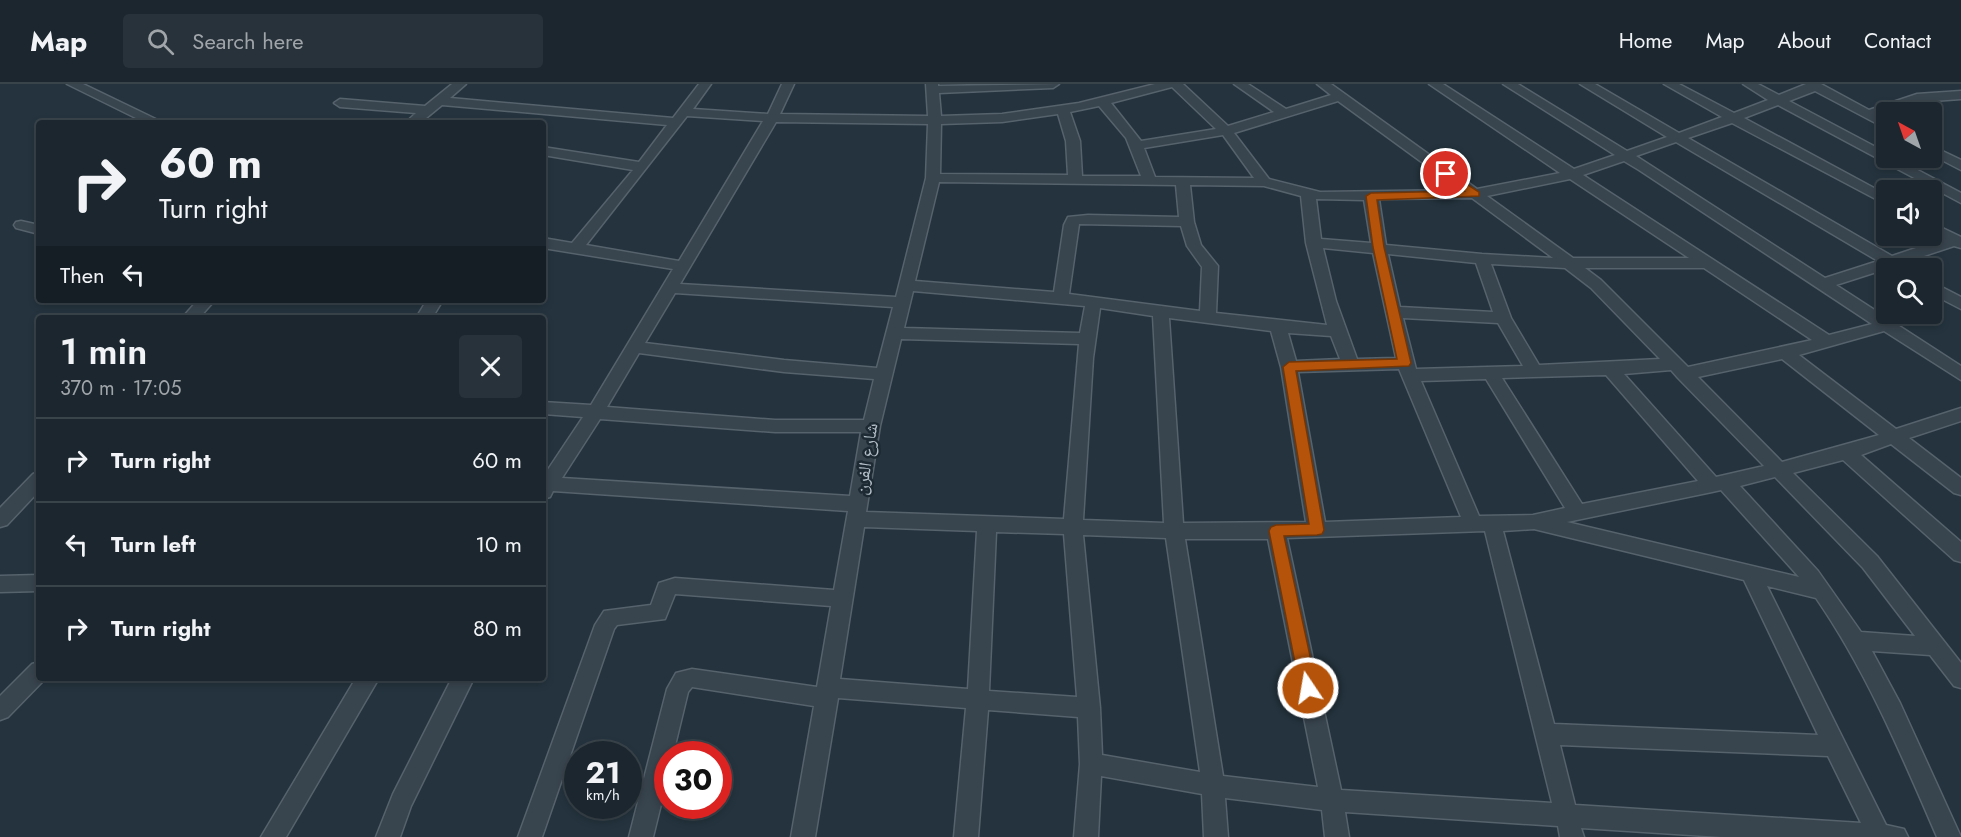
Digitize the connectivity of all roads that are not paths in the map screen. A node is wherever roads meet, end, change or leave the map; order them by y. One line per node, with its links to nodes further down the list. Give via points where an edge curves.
1 (73, 84): 33 (street)
2 (460, 84): 22 (street)
3 (705, 84): 29 (street)
4 (788, 84): 30 (street)
5 (1053, 84): 17 (street)
6 (1170, 84): 23 (street)
7 (1176, 84): 36 (street)
8 (1240, 84): 27 (street)
9 (1323, 84): 20 (street)
10 (1435, 84): 44 (street)
11 (1509, 84): 40 (street)
12 (1586, 84): 37 (street)
13 (1670, 84): 31 (street)
14 (1749, 84): 21 (street)
15 (1915, 84): 19 (street)
16 (1814, 85): 21 (street); 28 (street)
17 (932, 87): 35 (street, شارع الفرن)
18 (1961, 95): 19 (street)
19 (1934, 96): 28 (street)
20 (1339, 97): 27 (street); 51 (street)
21 (1777, 100): 31 (street); 54 (street)
22 (440, 101): 25 (street); 29 (street)
23 (1103, 102): 26 (street); 38 (street)
24 (340, 103): 25 (street)
25 (428, 110): 34 (street)
26 (1063, 110): 35 (street, via 1002,118); 46 (street, via 1073,141)
27 (1284, 113): 36 (street)
28 (1868, 115): 32 (street)
29 (681, 117): 30 (street); 43 (street)
30 (772, 118): 35 (street); 69 (street)
31 (1733, 118): 37 (street); 52 (street)
32 (1876, 119)
33 (151, 120)
34 (416, 120)
35 (935, 120): 45 (street, شارع الفرن)
36 (1226, 131): 38 (street); 49 (street)
37 (1677, 137): 40 (street); 64 (street)
38 (1138, 145): 47 (street)
39 (546, 151): 43 (street)
40 (1625, 155): 44 (street); 71 (street)
41 (1942, 156): 42 (street)
42 (1961, 166)
43 (642, 167): 63 (street)
44 (1573, 174): 51 (street); 68 (street)
45 (933, 178): 46 (street); 73 (street, شارع الفرن)
46 (1075, 179): 47 (street)
47 (1149, 181): 48 (street)
48 (1183, 181): 49 (street); 55 (street)
49 (1264, 182): 50 (street)
50 (1308, 194): 53 (street); 60 (street)
51 (1475, 194): 53 (street); 67 (street)
52 (1876, 195)
53 (1371, 196): 62 (street)
54 (1961, 199)
55 (1187, 222): 75 (street, via 1074,220); 82 (street, via 1194,246 1210,266)
56 (21, 225): 57 (street)
57 (36, 229)
58 (1942, 232): 59 (street)
59 (1959, 241): 65 (street)
60 (1313, 243): 62 (street); 86 (street)
61 (546, 244): 63 (street)
62 (1378, 247): 66 (street); 80 (street)
63 (574, 249): 69 (street)
64 (1882, 258)
65 (1913, 258)
66 (1482, 259): 67 (street); 83 (street)
67 (1572, 263): 68 (street); 96 (street)
68 (1708, 263): 89 (street)
69 (682, 266): 72 (street)
70 (1876, 270): 71 (street)
71 (1824, 284): 84 (street)
72 (669, 288): 73 (street); 90 (street)
73 (904, 293): 75 (street); 87 (street, شارع الفرن)
74 (1942, 293): 78 (street)
75 (1061, 298): 76 (street)
76 (1093, 302): 79 (street); 88 (street)
77 (204, 303): 81 (street)
78 (1961, 304)
79 (1161, 310): 82 (street); 120 (street)
80 (1395, 312): 83 (street); 94 (street)
81 (193, 315)
82 (1208, 318): 85 (street)
83 (1503, 318): 97 (street)
84 (1887, 325): 89 (street); 100 (street)
85 (1278, 327): 86 (street); 93 (street)
86 (1335, 331): 92 (street)
87 (893, 333): 88 (street); 99 (street, شارع الفرن)
88 (1087, 339): 118 (street)
89 (1827, 342): 91 (street)
90 (634, 347): 99 (street); 102 (street)
91 (1785, 353): 96 (street); 105 (street)
92 (1350, 363): 93 (street); 94 (street)
93 (1289, 367): 119 (street)
94 (1407, 369): 98 (street); 117 (street)
95 (1610, 369): 96 (street); 97 (street); 109 (street)
96 (1680, 369): 107 (street)
97 (1534, 371): 98 (street)
98 (1490, 372): 114 (street)
99 (883, 374): 104 (street, شارع الفرن)
100 (1961, 374)
101 (546, 408): 102 (street)
102 (595, 413): 104 (street, via 775,426); 110 (street)
103 (1961, 414): 105 (street)
104 (871, 426): 112 (street, شارع الفرن)
105 (1892, 437): 106 (street); 111 (street)
106 (1846, 452): 107 (street); 122 (street)
107 (1779, 469): 109 (street); 129 (street, via 1870,562)
108 (36, 482): 113 (street)
109 (1718, 484): 114 (street); 126 (street)
110 (546, 488): 112 (street)
111 (1961, 488)
112 (858, 511): 116 (street); 127 (street, شارع الفرن)
113 (4, 512)
114 (1577, 512): 115 (street)
115 (1533, 522): 117 (street); 123 (street)
116 (987, 524): 118 (street); 135 (street)
117 (1483, 524): 119 (street); 138 (street)
118 (1073, 529): 120 (street); 136 (street)
119 (1317, 530): 121 (street)
120 (1174, 531): 121 (street); 141 (street)
121 (1276, 531): 142 (street)
122 (1961, 554)
123 (1751, 574): 126 (street); 139 (street)
124 (36, 583): 125 (street)
125 (0, 584)
126 (1822, 591): 128 (street)
127 (843, 599): 134 (street, شارع الفرن); 147 (street, via 675,586 666,589 656,614 611,617)
128 (1854, 641): 129 (street); 154 (street, via 1872,671)
129 (1935, 646): 131 (street)
130 (36, 674): 137 (street)
131 (1960, 677)
132 (366, 681): 145 (street)
133 (462, 681): 146 (street, via 401,802)
134 (827, 693): 135 (street); 148 (street, via 684,680 678,689); 149 (street, شارع الفرن)
135 (978, 700): 136 (street); 150 (street)
136 (1089, 708): 140 (street)
137 (0, 710)
138 (1546, 734): 139 (street); 143 (street)
139 (1834, 746): 144 (street)
140 (1090, 764): 141 (street); 151 (street)
141 (1213, 785): 142 (street); 152 (street)
142 (1332, 800): 143 (street); 153 (street)
143 (1568, 827): 144 (street)
144 (1888, 836)
145 (273, 837)
146 (388, 837)
147 (530, 837)
148 (641, 837)
149 (803, 837)
150 (966, 837)
151 (1086, 837)
152 (1216, 837)
153 (1337, 837)
154 (1949, 837)

